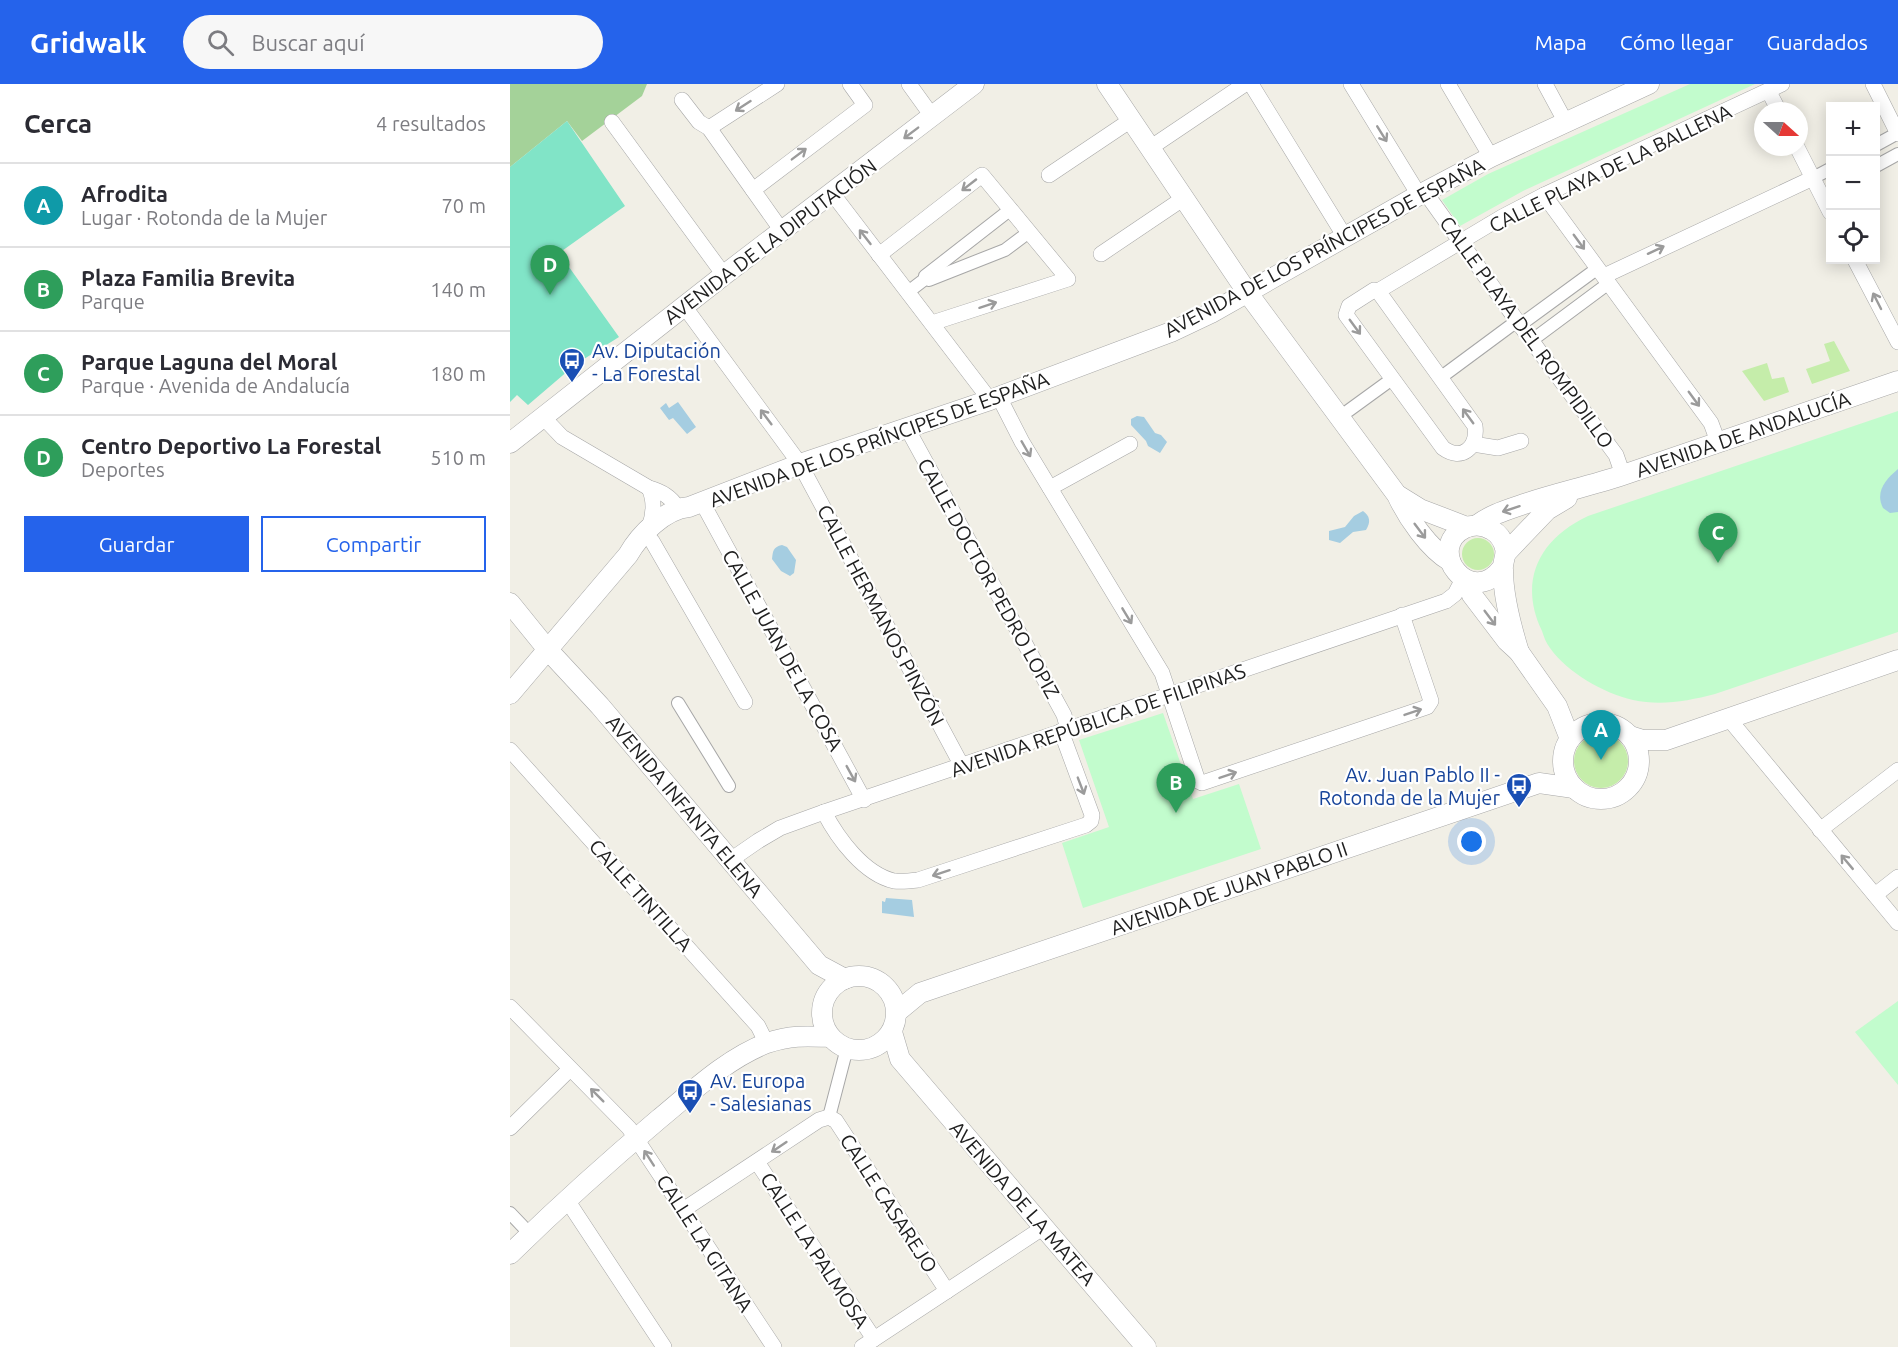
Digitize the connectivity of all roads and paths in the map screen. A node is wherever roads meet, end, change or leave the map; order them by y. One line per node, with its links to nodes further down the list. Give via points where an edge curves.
1 (777, 84): 21 (street, one-way to 21)
2 (850, 84): 32 (street, one-way to 2, via 865,105)
3 (909, 84): 17 (street)
4 (974, 84): 17 (street, AVENIDA DE LA DIPUTACIÓN)
5 (1107, 84): 18 (street)
6 (1245, 84): 24 (street)
7 (1251, 84): 41 (street)
8 (1351, 84): 35 (street, CALLE PLAYA DEL ROMPIDILLO, one-way to 35)
9 (1448, 84): 27 (street)
10 (1545, 84): 19 (street)
11 (1649, 84): 19 (street, AVENIDA DE LOS PRÍNCIPES DE ESPAÑA)
12 (1782, 84): 14 (street, CALLE PLAYA DE LA BALLENA)
13 (1873, 84): 22 (street)
14 (1768, 92): 16 (street); 36 (street, CALLE PLAYA DE LA BALLENA)
15 (682, 100): 21 (street, via 699,122)
16 (1774, 102)
17 (932, 116): 34 (street, AVENIDA DE LA DIPUTACIÓN, one-way to 34)
18 (1131, 120): 24 (street); 30 (street)
19 (1565, 121): 27 (street, AVENIDA DE LOS PRÍNCIPES DE ESPAÑA)
20 (612, 122): 46 (street)
21 (709, 128): 32 (street)
22 (1898, 133): 23 (street)
23 (1880, 142)
24 (1150, 148): 37 (street)
25 (1898, 154): 28 (street)
26 (1802, 156): 31 (street)
27 (1491, 157): 35 (street, AVENIDA DE LOS PRÍNCIPES DE ESPAÑA)
28 (1880, 163)
29 (1826, 171): 31 (street)
30 (1049, 175)
31 (1813, 178): 33 (street); 47 (street, one-way to 31)
32 (753, 190): 39 (street)
33 (1826, 192)
34 (832, 193): 39 (street, AVENIDA DE LA DIPUTACIÓN); 44 (street, one-way to 34)
35 (1422, 193): 41 (street, AVENIDA DE LOS PRÍNCIPES DE ESPAÑA); 42 (street, CALLE PLAYA DEL ROMPIDILLO)
36 (1544, 195): 42 (street, CALLE PLAYA DE LA BALLENA); 47 (street, one-way to 47)
37 (1184, 198): 43 (street); 51 (street)
38 (1011, 209): 40 (street); 44 (street, one-way to 44, via 982,175); 48 (street, via 925,275)
39 (782, 231): 46 (street, AVENIDA DE LA DIPUTACIÓN)
40 (1029, 232): 48 (street, via 1005,250); 53 (street, one-way to 40, via 1068,279)
41 (1345, 237): 51 (street, AVENIDA DE LOS PRÍNCIPES DE ESPAÑA)
42 (1461, 243): 49 (street, CALLE PLAYA DE LA BALLENA); 54 (street, CALLE PLAYA DEL ROMPIDILLO)
43 (1101, 254)
44 (879, 255): 50 (street)
45 (1857, 264): 56 (street, one-way to 45)
46 (724, 275): 52 (street, AVENIDA DE LA DIPUTACIÓN)
47 (1603, 275): 54 (street); 55 (street); 65 (street, one-way to 65, via 1711,423)
48 (925, 279): 50 (street)
49 (1378, 291): 57 (street, CALLE PLAYA DE LA BALLENA, one-way to 57, via 1349,306 1346,315); 58 (street)
50 (908, 292): 53 (street)
51 (1247, 292): 60 (street, AVENIDA DE LOS PRÍNCIPES DE ESPAÑA, via 1171,332); 74 (street)
52 (684, 306): 62 (street, AVENIDA DE LA DIPUTACIÓN); 69 (street, CALLE HERMANOS PINZÓN, one-way to 52)
53 (932, 323): 60 (street)
54 (1518, 323): 55 (street, CALLE PLAYA DEL ROMPIDILLO); 58 (street)
55 (1531, 340): 70 (street, CALLE PLAYA DEL ROMPIDILLO, via 1616,455)
56 (1898, 342)
57 (1392, 378): 61 (street); 68 (street, via 1443,448 1458,454)
58 (1440, 378): 68 (street, one-way to 58, via 1475,426)
59 (1898, 381): 65 (street, AVENIDA DE ANDALUCÍA)
60 (994, 399): 63 (street, AVENIDA DE LOS PRÍNCIPES DE ESPAÑA); 72 (street, one-way to 72)
61 (1348, 411)
62 (543, 417): 66 (street, AVENIDA DE LA DIPUTACIÓN); 73 (street, via 562,437)
63 (907, 428): 69 (street, AVENIDA DE LOS PRÍNCIPES DE ESPAÑA); 93 (street, CALLE DOCTOR PEDRO LOPIZ, via 1064,715)
64 (1521, 441): 68 (street, via 1498,448)
65 (1718, 442): 70 (street, AVENIDA DE ANDALUCÍA)
66 (510, 443)
67 (1130, 444): 72 (street)
68 (1473, 444)
69 (800, 464): 75 (street, AVENIDA DE LOS PRÍNCIPES DE ESPAÑA); 100 (street, CALLE HERMANOS PINZÓN)
70 (1623, 475): 71 (street, AVENIDA DE ANDALUCÍA)
71 (1587, 487): 76 (street, AVENIDA DE ANDALUCÍA, one-way to 76, via 1489,516); 78 (street, AVENIDA DE ANDALUCÍA, via 1547,510)
72 (1050, 488): 87 (street, one-way to 87, via 1162,673)
73 (651, 493): 75 (street, via 659,491); 77 (street, via 653,514)
74 (1397, 495): 76 (street, via 1420,509); 79 (street, one-way to 79, via 1438,554)
75 (690, 506): 77 (street, AVENIDA DE LOS PRÍNCIPES DE ESPAÑA, via 680,519); 105 (street, CALLE JUAN DE LA COSA, one-way to 105)
76 (1472, 526): 78 (street, via 1486,527 1500,537); 79 (street, via 1454,537)
77 (642, 543): 83 (street, AVENIDA DE LOS PRÍNCIPES DE ESPAÑA); 88 (street)
78 (1504, 560): 80 (street, via 1497,574 1483,582); 84 (street, via 1510,623)
79 (1450, 561): 80 (street)
80 (1465, 580): 82 (street, AVENIDA REPÚBLICA DE FILIPINAS, via 1446,601); 84 (street, one-way to 84, via 1472,595)
81 (510, 603): 83 (street, AVENIDA INFANTA ELENA)
82 (1402, 615): 87 (street, AVENIDA REPÚBLICA DE FILIPINAS); 87 (street, one-way to 82, via 1198,781 1202,783 1427,707 1431,701)
83 (548, 650): 86 (street, AVENIDA DE LOS PRÍNCIPES DE ESPAÑA); 108 (street, AVENIDA INFANTA ELENA, via 600,706)
84 (1519, 652): 90 (street)
85 (1898, 660): 91 (street)
86 (510, 694)
87 (1170, 696): 93 (street, AVENIDA REPÚBLICA DE FILIPINAS)
88 (745, 702)
89 (678, 703): 103 (street)
90 (1557, 706): 92 (street); 95 (street)
91 (1729, 719): 96 (street); 107 (street)
92 (1589, 725): 94 (street, via 1611,724); 95 (street)
93 (1065, 730): 100 (street, AVENIDA REPÚBLICA DE FILIPINAS); 106 (street, CALLE DOCTOR PEDRO LOPIZ, one-way to 106, via 1092,815 1086,825 918,880 897,881 877,874 860,860)
94 (1630, 736): 96 (street); 99 (street)
95 (1570, 739): 98 (street)
96 (1666, 740): 99 (street)
97 (510, 750): 122 (street, CALLE TINTILLA, via 758,1026)
98 (1563, 761): 102 (street, AVENIDA DE JUAN PABLO II); 104 (street)
99 (1639, 763): 104 (street, via 1631,783 1614,796 1593,798)
100 (962, 766): 105 (street, AVENIDA REPÚBLICA DE FILIPINAS)
101 (1898, 770): 107 (street)
102 (1539, 783): 104 (street, AVENIDA DE JUAN PABLO II); 115 (street, AVENIDA DE JUAN PABLO II)
103 (729, 786)
104 (1574, 788)
105 (864, 800): 106 (street, AVENIDA REPÚBLICA DE FILIPINAS)
106 (824, 812): 108 (street, AVENIDA REPÚBLICA DE FILIPINAS, via 780,828)
107 (1820, 830): 110 (street, one-way to 107)
108 (729, 861): 112 (street, AVENIDA INFANTA ELENA)
109 (1898, 877): 110 (street)
110 (1875, 895): 111 (street)
111 (1898, 923)
112 (819, 964): 113 (street, AVENIDA INFANTA ELENA); 116 (street, AVENIDA INFANTA ELENA)
113 (845, 979): 114 (street, via 867,977); 116 (street)
114 (887, 988): 115 (street, AVENIDA DE JUAN PABLO II); 118 (street)
115 (920, 993): 118 (street, AVENIDA DE JUAN PABLO II)
116 (825, 1002): 120 (street); 121 (street, via 825,1029)
117 (510, 1007): 126 (street, CALLE LA GITANA)
118 (897, 1012): 119 (street)
119 (892, 1032): 123 (street); 125 (street, AVENIDA DE LA MATEA)
120 (793, 1036): 121 (street); 122 (street)
121 (830, 1037): 124 (street)
122 (767, 1044): 129 (street, via 737,1057)
123 (874, 1047): 124 (street); 125 (street, AVENIDA DE LA MATEA)
124 (847, 1048): 127 (street)
125 (900, 1059): 134 (street, AVENIDA DE LA MATEA)
126 (570, 1069): 128 (street); 129 (street, CALLE LA GITANA, one-way to 126)
127 (829, 1117): 130 (street, one-way to 130); 137 (street, CALLE CASAREJO, via 836,1121)
128 (512, 1123)
129 (636, 1138): 131 (street); 132 (street, CALLE LA GITANA, one-way to 129)
130 (757, 1162): 132 (street); 138 (street, CALLE LA PALMOSA)
131 (567, 1200): 135 (street); 139 (street)
132 (683, 1210): 140 (street, CALLE LA GITANA)
133 (510, 1213): 135 (street)
134 (1044, 1227): 137 (street); 141 (street, AVENIDA DE LA MATEA)
135 (530, 1234): 136 (street)
136 (510, 1254)
137 (947, 1291): 138 (street)
138 (868, 1343)
139 (664, 1347)
140 (774, 1347)
141 (1146, 1347)

